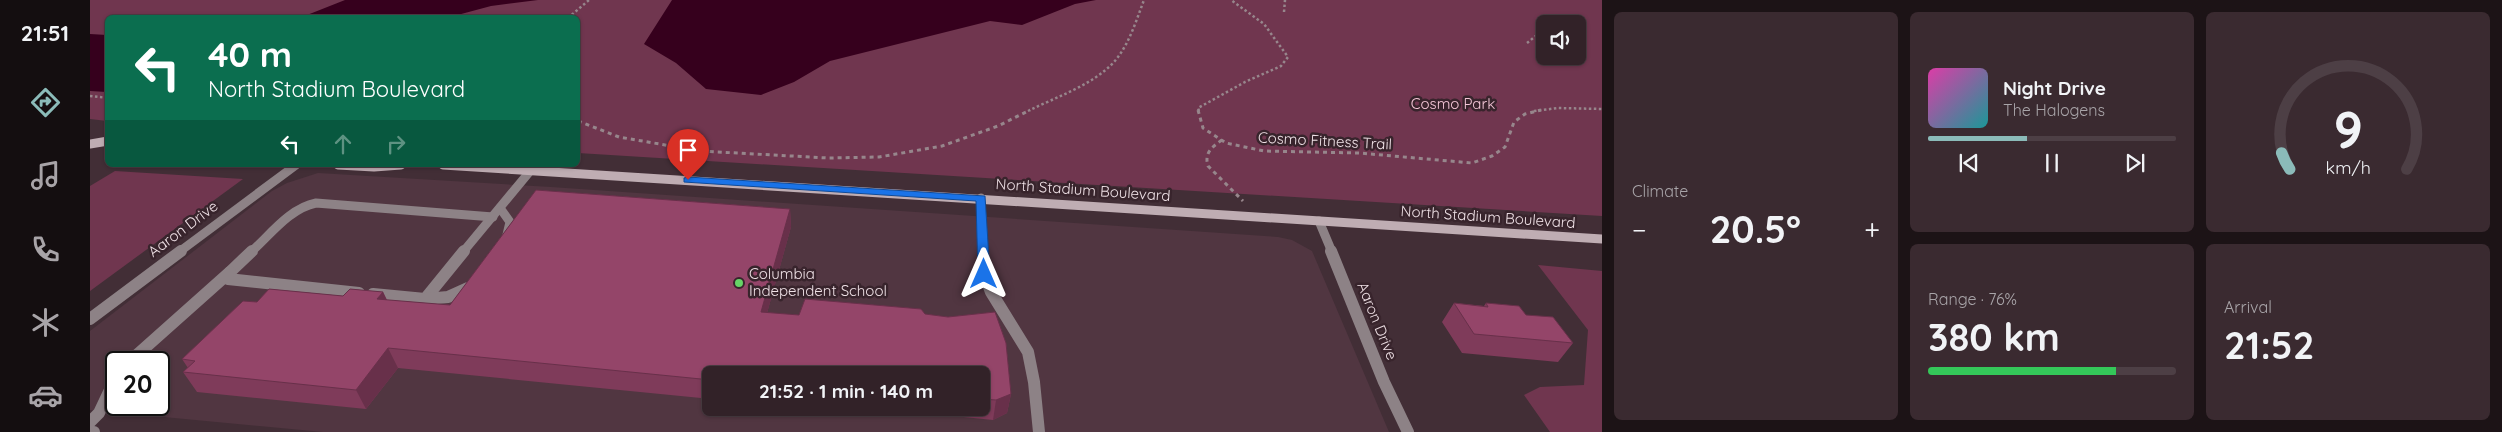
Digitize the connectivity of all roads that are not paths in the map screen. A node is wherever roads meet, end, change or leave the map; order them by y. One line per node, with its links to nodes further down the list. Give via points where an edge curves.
1 (90, 139): 2 (main road)
2 (105, 141)
3 (105, 142): 4 (main road)
4 (90, 144)
5 (293, 167): 17 (street, Aaron Drive)
6 (479, 167): 7 (main road, North Stadium Boulevard)
7 (532, 170): 8 (main road, North Stadium Boulevard); 9 (street)
8 (982, 198): 11 (main road, North Stadium Boulevard); 23 (street, via 984,274 991,292 1028,352)
9 (500, 208): 10 (street); 13 (street, via 510,222 507,237)
10 (493, 217): 14 (street, via 316,203 305,205); 16 (street)
11 (1319, 221): 12 (main road, North Stadium Boulevard); 24 (street, Aaron Drive, via 1384,382)
12 (1602, 239)
13 (497, 252)
14 (230, 272): 16 (street, via 228,279 234,282); 18 (street)
15 (477, 281): 16 (street, via 461,294)
16 (425, 299)
17 (90, 320)
18 (141, 351)
19 (105, 400): 20 (street)
20 (90, 422)
21 (90, 432): 22 (street)
22 (94, 432)
23 (1039, 432)
24 (1408, 432)

